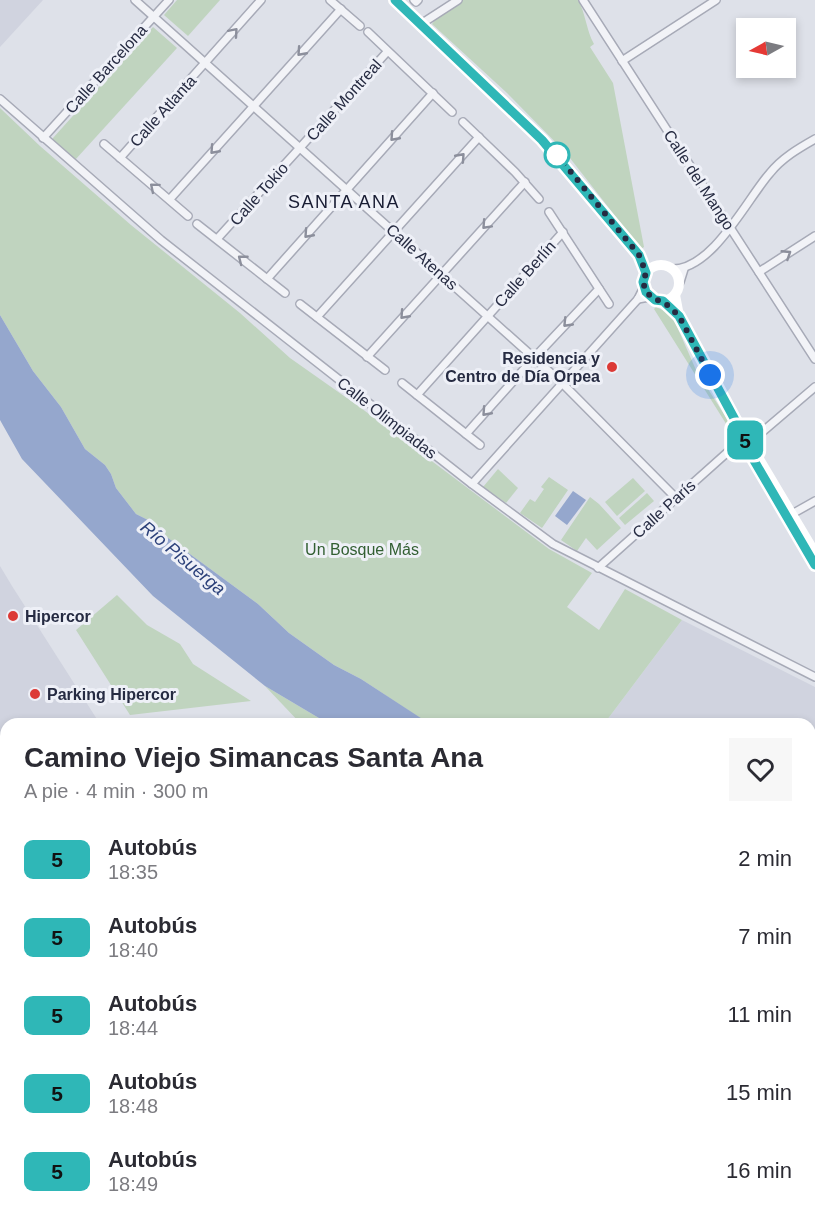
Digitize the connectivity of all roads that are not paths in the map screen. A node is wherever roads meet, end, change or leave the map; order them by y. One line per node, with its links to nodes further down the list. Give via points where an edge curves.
1 (135, 0): 12 (street, Calle Atenas)
2 (169, 0): 12 (street, Calle Barcelona)
3 (261, 0): 18 (street, Calle Atlanta, one-way to 3)
4 (330, 0): 11 (street)
5 (395, 0): 13 (main road)
6 (414, 0): 7 (street)
7 (418, 0)
8 (458, 0): 13 (street)
9 (583, 0): 17 (street, Calle del Mango)
10 (716, 0): 17 (street)
11 (340, 9): 14 (street); 21 (street, one-way to 21)
12 (153, 17): 18 (street, Calle Atenas); 25 (street, Calle Barcelona)
13 (421, 24): 42 (main road, via 542,140)
14 (360, 26)
15 (368, 32): 16 (street, Calle Montreal)
16 (387, 52): 19 (street, Calle Montreal); 28 (street, Calle Montreal)
17 (622, 61): 37 (street, Calle del Mango)
18 (206, 64): 21 (street, Calle Atenas); 29 (street, Calle Atlanta)
19 (432, 93): 22 (street, Calle Montreal); 31 (street, one-way to 31)
20 (0, 99): 25 (street, Calle Olimpiadas)
21 (253, 106): 28 (street, Calle Atenas); 33 (street, one-way to 33)
22 (452, 112)
23 (463, 122): 24 (street)
24 (478, 137): 30 (street); 38 (street, one-way to 24)
25 (43, 138): 73 (street, Calle Olimpiadas, via 160,240)
26 (815, 139): 37 (street, via 772,170)
27 (104, 144): 29 (street, Calle Atlanta)
28 (300, 148): 31 (street, Calle Atenas); 41 (street, Calle Tokio)
29 (120, 158): 33 (street, Calle Atlanta, one-way to 29)
30 (525, 182): 32 (street); 47 (street, one-way to 47)
31 (347, 190): 38 (street, Calle Atenas); 48 (street, one-way to 48)
32 (539, 198)
33 (170, 199): 35 (street, Calle Atlanta)
34 (549, 212): 39 (street, Calle Berlín)
35 (188, 216)
36 (197, 224): 41 (street, Calle Tokio)
37 (730, 229): 44 (street, via 702,257); 45 (street, Calle del Mango)
38 (394, 232): 47 (street, Calle Atenas); 58 (street)
39 (563, 232): 49 (street, Calle Berlín); 56 (street, Calle Berlín)
40 (815, 236): 45 (street, one-way to 40)
41 (218, 239): 48 (street, Calle Tokio, one-way to 41)
42 (639, 255): 43 (main road); 46 (main road)
43 (657, 265): 44 (main road); 46 (main road)
44 (679, 269): 52 (main road)
45 (759, 272): 61 (street, Calle del Mango)
46 (646, 273): 50 (main road)
47 (441, 274): 56 (street, Calle Atenas); 59 (street, one-way to 59)
48 (267, 279): 51 (street, Calle Tokio)
49 (599, 288): 55 (street, Calle Berlín); 60 (street, one-way to 60)
50 (646, 292): 53 (main road); 64 (street)
51 (285, 293)
52 (675, 295): 53 (main road); 57 (main road)
53 (663, 301): 57 (main road)
54 (300, 304): 58 (street)
55 (609, 304)
56 (488, 316): 60 (street, Calle Atenas); 66 (street, Calle Berlín)
57 (679, 316): 68 (main road)
58 (317, 317): 59 (street)
59 (367, 357): 62 (street)
60 (534, 357): 64 (street, Calle Atenas); 67 (street, one-way to 67)
61 (815, 359)
62 (384, 370)
63 (402, 383): 66 (street)
64 (562, 383): 73 (street); 74 (street, Calle Atenas)
65 (815, 387): 70 (street)
66 (417, 395): 67 (street)
67 (466, 434): 69 (street)
68 (741, 434): 70 (main road); 71 (street, Calle París)
69 (480, 445)
70 (748, 447): 71 (street); 72 (main road); 76 (main road)
71 (730, 450): 74 (street, Calle París)
72 (764, 477): 76 (main road); 77 (main road)
73 (472, 484): 79 (street, Calle Olimpiadas, via 553,544)
74 (675, 498): 79 (street, Calle París)
75 (815, 501): 76 (street)
76 (792, 514): 77 (main road)
77 (811, 553): 78 (main road)
78 (815, 565)
79 (598, 568): 80 (street, Calle Olimpiadas)
80 (815, 677)

